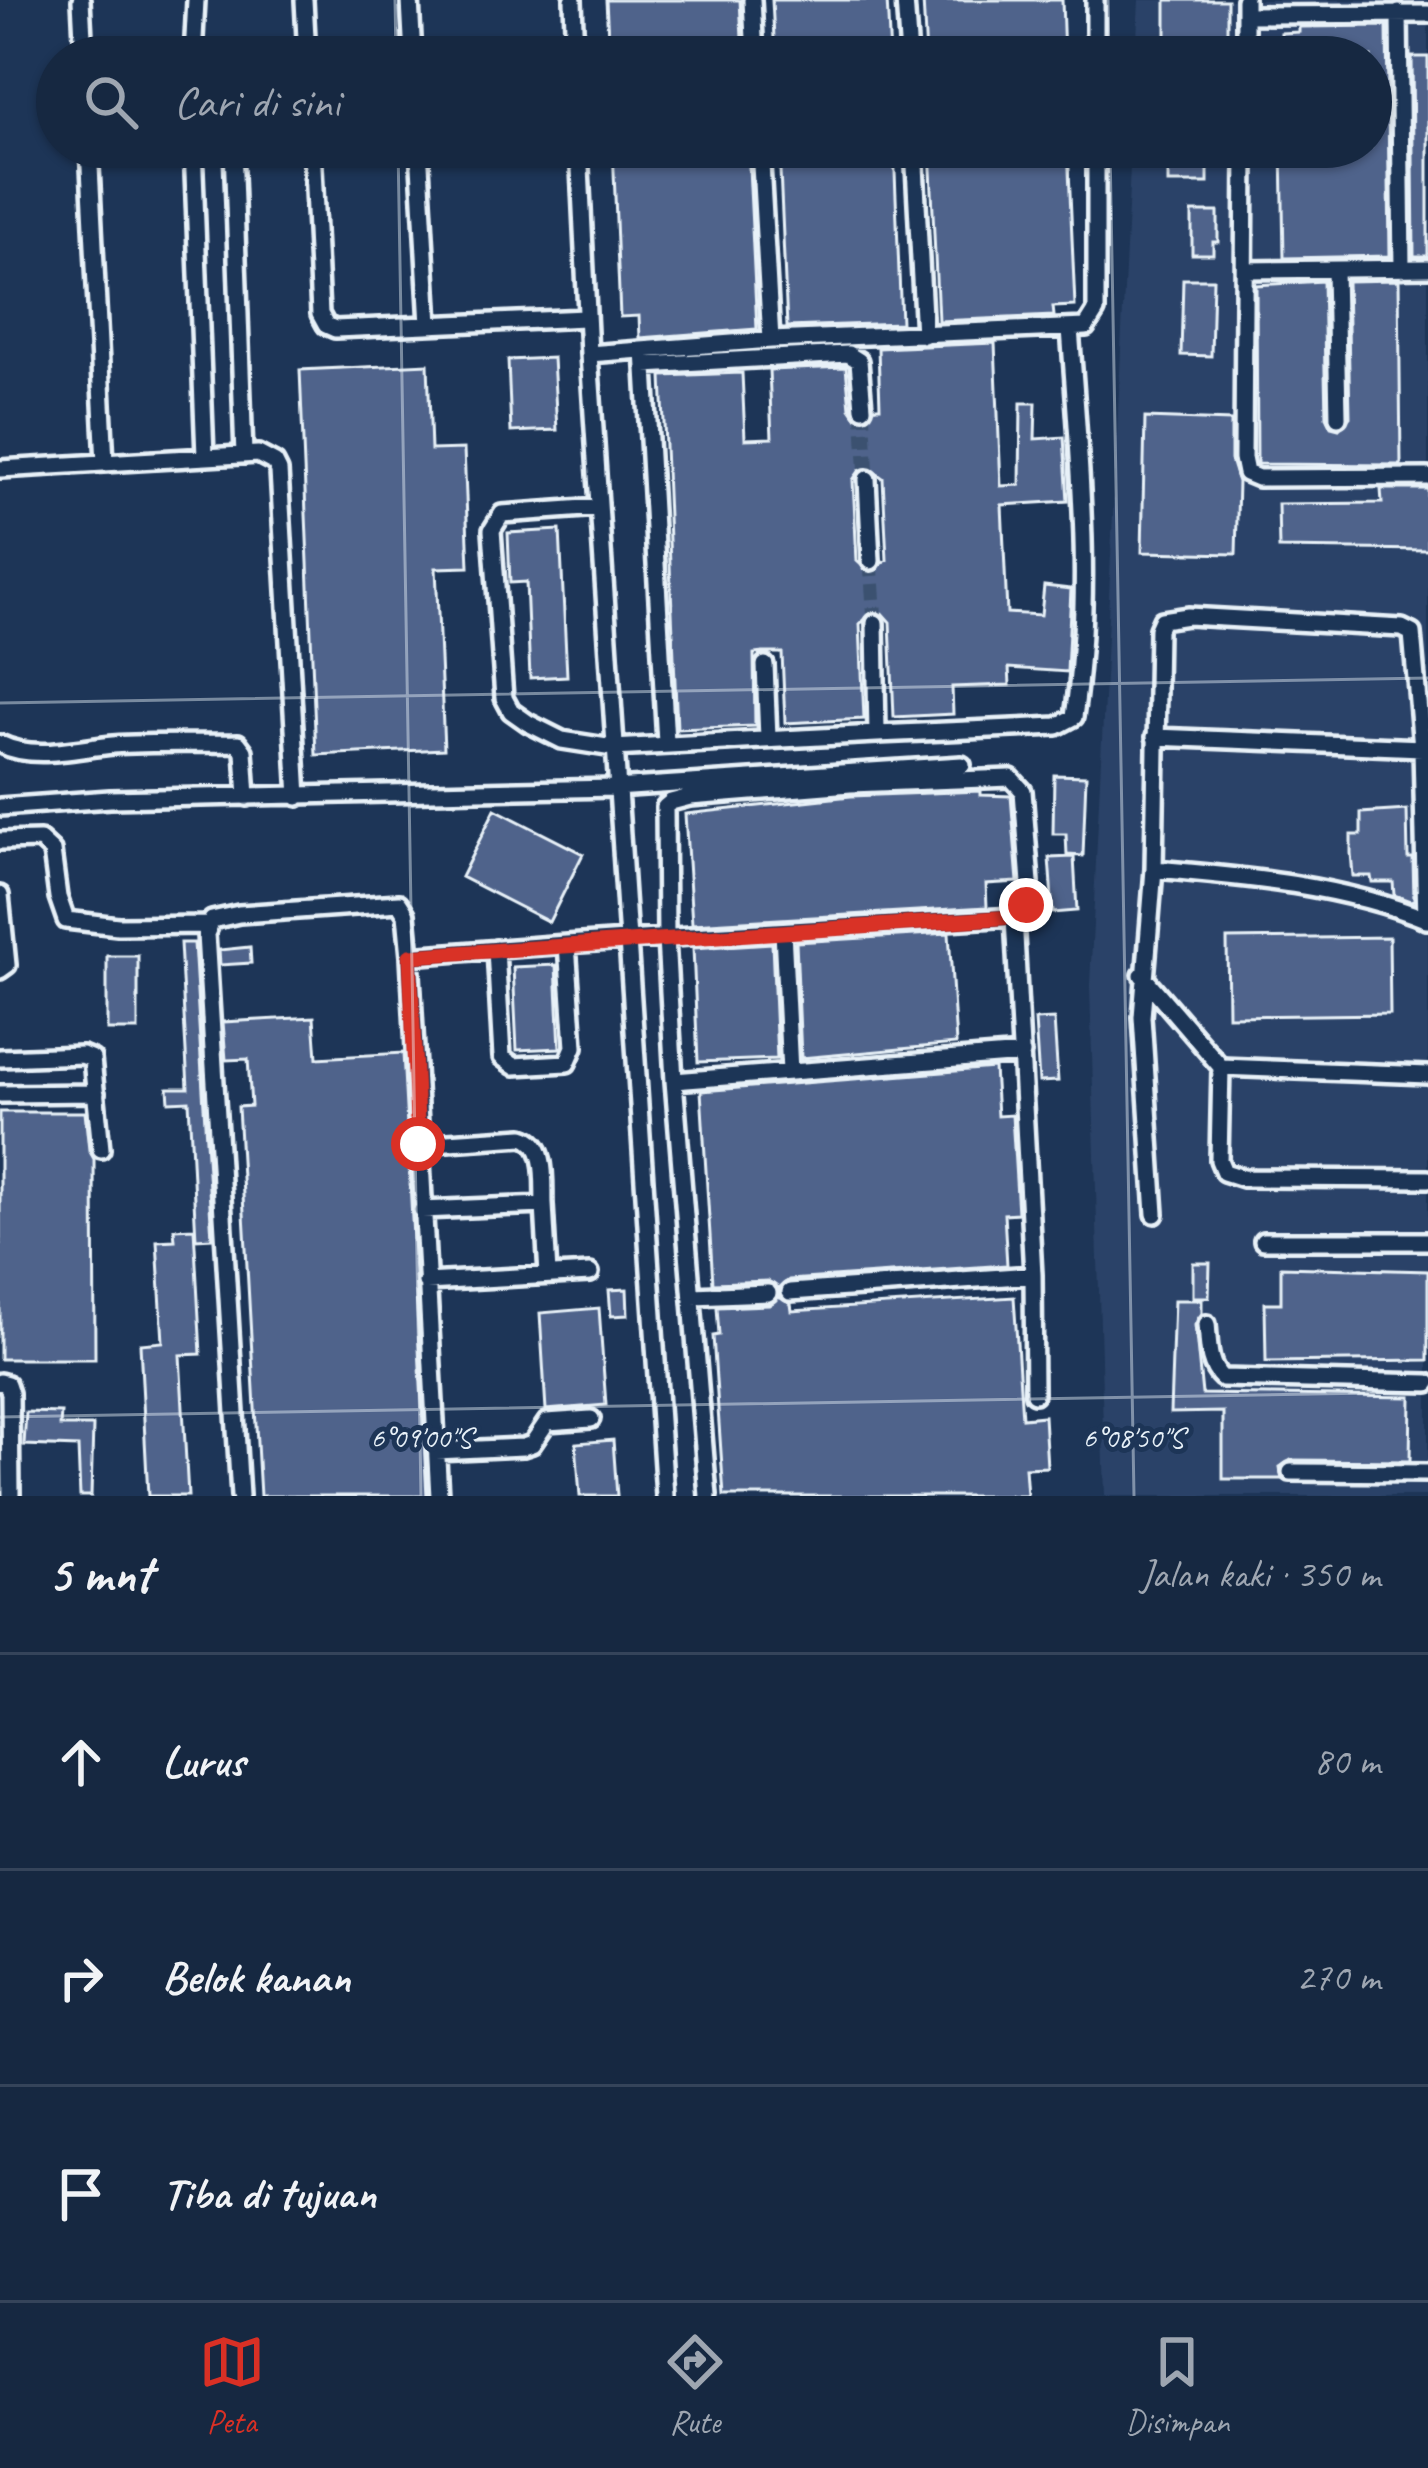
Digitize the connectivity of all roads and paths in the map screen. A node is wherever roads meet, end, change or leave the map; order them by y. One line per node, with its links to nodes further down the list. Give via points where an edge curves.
1 (81, 0): 12 (lane)
2 (196, 0): 13 (lane)
3 (304, 0): 14 (lane)
4 (410, 0): 15 (lane)
5 (573, 0): 16 (lane)
6 (752, 0): 17 (lane)
7 (905, 0): 18 (lane)
8 (1095, 0): 19 (lane)
9 (1245, 7): 10 (lane)
10 (1399, 13): 11 (lane); 31 (lane)
11 (1428, 14)
12 (83, 36)
13 (194, 36)
14 (306, 36)
15 (412, 36)
16 (574, 36)
17 (754, 36)
18 (908, 36)
19 (1096, 36)
20 (89, 168): 45 (lane)
21 (194, 168): 44 (lane)
22 (234, 168): 43 (lane)
23 (313, 168): 35 (lane, via 326,325)
24 (420, 168): 35 (lane)
25 (580, 168): 34 (lane)
26 (761, 168): 38 (lane)
27 (915, 168): 37 (lane)
28 (1096, 168): 36 (lane, via 1096,311 1086,327)
29 (1245, 168): 32 (lane)
30 (1428, 268): 31 (lane)
31 (1402, 269): 33 (lane)
32 (1246, 270): 33 (lane); 47 (lane, via 1246,473)
33 (1335, 270): 42 (lane)
34 (585, 319): 35 (lane); 39 (lane)
35 (429, 325)
36 (1070, 328): 37 (lane); 53 (lane, via 1083,571 1074,717 1057,726)
37 (924, 335): 38 (lane)
38 (771, 340): 40 (lane)
39 (589, 354): 40 (lane); 49 (lane)
40 (645, 358): 41 (lane, via 848,354 859,361); 56 (lane)
41 (863, 408)
42 (1339, 417)
43 (244, 455): 44 (lane); 63 (lane, via 267,457 279,471)
44 (205, 456): 45 (lane)
45 (104, 463): 46 (lane)
46 (0, 469)
47 (1428, 477)
48 (867, 479): 50 (lane)
49 (599, 506): 58 (lane); 58 (lane, via 495,520 500,672 511,711 528,723 562,740)
50 (871, 561)
51 (875, 623): 53 (lane)
52 (765, 665): 55 (lane)
53 (878, 734): 55 (lane)
54 (1155, 737): 59 (lane); 59 (lane, via 1158,629 1162,620 1188,616 1407,628 1415,641); 66 (lane)
55 (768, 738): 56 (lane)
56 (666, 743): 58 (lane)
57 (0, 744): 62 (lane, via 51,752 238,743)
58 (613, 748): 61 (lane)
59 (1422, 748): 69 (lane)
60 (962, 765): 61 (lane)
61 (615, 788): 63 (lane); 73 (lane)
62 (248, 797): 63 (lane); 64 (lane)
63 (298, 797)
64 (0, 806)
65 (0, 841): 70 (lane, via 40,840 52,851 66,920)
66 (1154, 869): 69 (lane, via 1365,897); 78 (lane)
67 (0, 895): 77 (lane, via 7,965)
68 (1014, 917): 71 (lane); 72 (lane, via 1030,883 1023,791 998,776 914,781 671,802 664,818); 79 (lane)
69 (1427, 920)
70 (208, 925): 76 (lane, via 220,916 399,903); 111 (lane)
71 (783, 931): 72 (lane); 82 (lane)
72 (666, 938): 73 (lane); 84 (lane)
73 (626, 940): 74 (lane); 113 (lane)
74 (568, 944): 75 (lane); 75 (lane, via 574,1047 567,1063 514,1066 502,1058)
75 (496, 949): 76 (lane)
76 (410, 956): 87 (lane)
77 (0, 970)
78 (1142, 975): 81 (lane); 92 (lane)
79 (1022, 1054): 82 (lane); 96 (lane)
80 (0, 1058): 85 (lane, via 87,1056)
81 (1221, 1067): 83 (lane); 89 (lane, via 1224,1172)
82 (790, 1072): 84 (lane)
83 (1428, 1075)
84 (674, 1081): 101 (lane)
85 (96, 1093): 86 (lane); 88 (lane)
86 (0, 1094)
87 (418, 1144): 90 (lane, via 534,1140); 91 (lane)
88 (101, 1149)
89 (1428, 1179)
90 (544, 1205): 91 (lane); 97 (lane)
91 (422, 1210): 98 (lane)
92 (1155, 1214)
93 (1263, 1240): 94 (lane)
94 (1428, 1241)
95 (590, 1273): 97 (lane)
96 (1033, 1275): 99 (lane); 105 (lane)
97 (548, 1276): 98 (lane)
98 (426, 1282): 107 (lane)
99 (790, 1292)
100 (768, 1293): 101 (lane)
101 (693, 1296): 114 (lane)
102 (1207, 1324): 104 (lane, via 1210,1359 1222,1378)
103 (0, 1382): 110 (lane, via 10,1393)
104 (1428, 1383)
105 (1034, 1394)
106 (591, 1419): 107 (lane, via 547,1422 524,1447)
107 (436, 1451): 112 (lane)
108 (1291, 1472): 109 (lane)
109 (1428, 1472)
110 (11, 1496)
111 (240, 1496)
112 (439, 1496)
113 (665, 1496)
114 (708, 1496)

